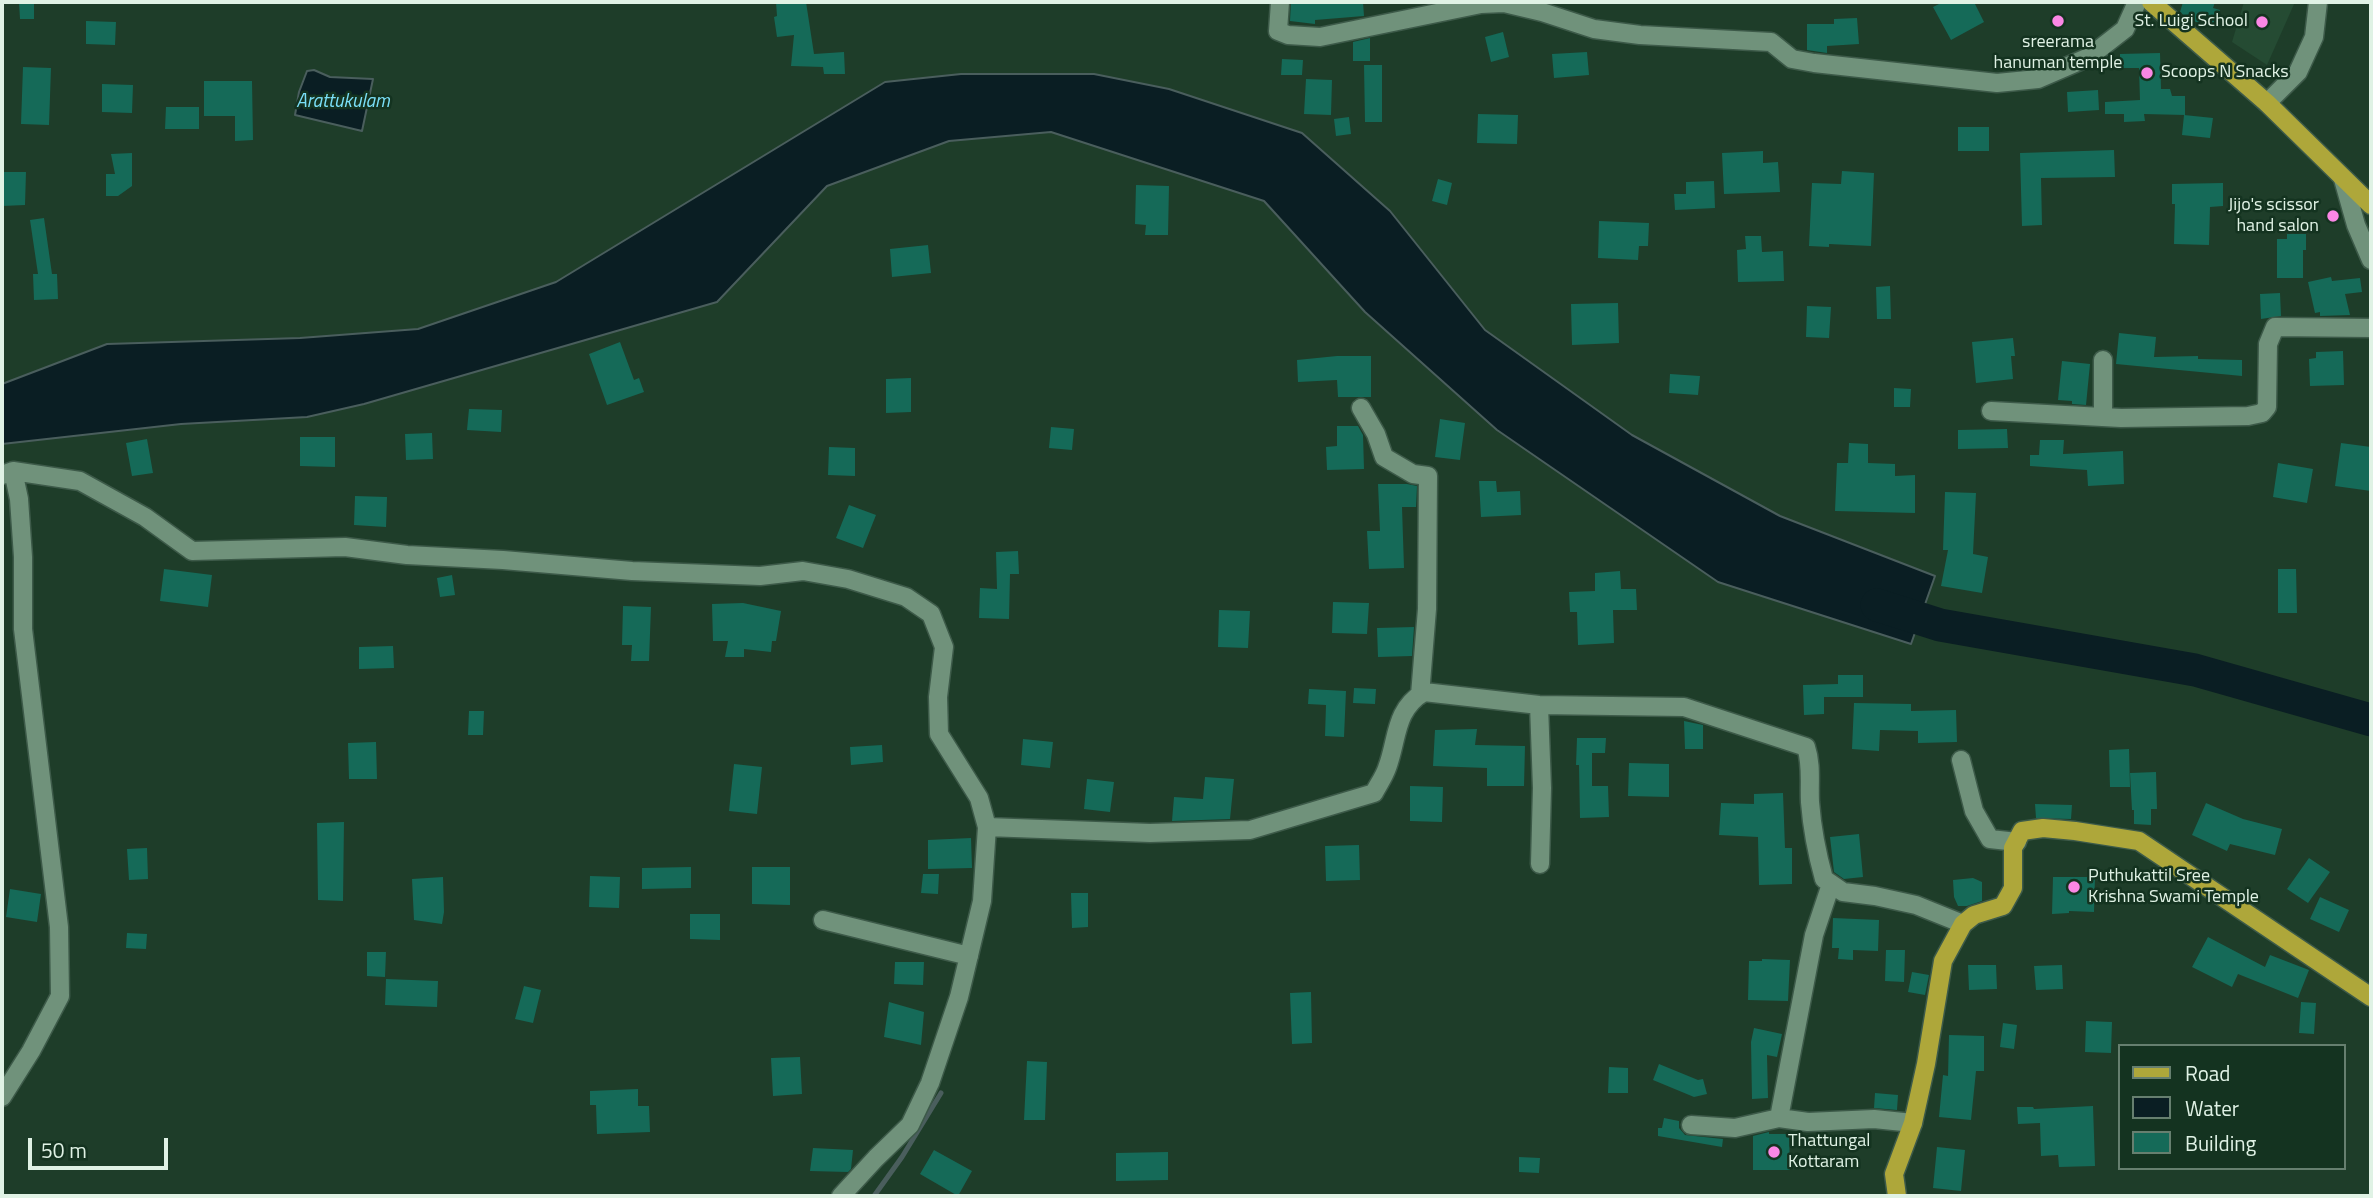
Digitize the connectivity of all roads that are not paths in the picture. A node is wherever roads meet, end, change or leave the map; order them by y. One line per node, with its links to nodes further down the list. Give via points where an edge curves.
1 (1280, 2): 2 (street, via 1278,31 1288,35 1320,37 1504,3 1594,29 1772,43 1792,59 1997,83 2038,79 2089,57 2125,29)
2 (2137, 2)
3 (2151, 2): 5 (main road)
4 (2318, 2): 5 (street, via 2314,37 2298,72)
5 (2267, 103): 6 (main road)
6 (2343, 178): 7 (main road); 8 (street)
7 (2371, 205)
8 (2371, 260)
9 (2371, 328): 13 (street, via 2275,327 2268,344 2267,407 2262,413)
10 (2103, 360): 13 (street)
11 (1361, 408): 15 (street, via 1384,457 1413,474 1428,476 1427,609)
12 (1991, 411): 13 (street)
13 (2102, 417)
14 (7, 473): 18 (street, via 80,481 145,517 192,551 345,547 632,571 760,576 803,571 906,597 931,614 944,646 939,734 979,798); 26 (street, via 19,499 23,629 59,927 60,996)
15 (1420, 695): 16 (street); 18 (street, via 1412,699 1398,723 1387,769 1374,793 1342,803 1250,830 1150,833)
16 (1539, 705): 20 (street); 21 (street, via 1684,707 1806,747 1811,761 1816,852 1824,879)
17 (1961, 760): 19 (street, via 1974,811 1990,839)
18 (987, 827): 24 (street, via 982,901)
19 (2017, 842): 23 (main road, via 2012,888 2003,906); 25 (main road, via 2022,831 2043,828 2139,841)
20 (1540, 864)
21 (1831, 884): 23 (street, via 1843,892 1916,905); 27 (street, via 1814,935)
22 (823, 920): 24 (street)
23 (1963, 923): 28 (main road, via 1942,961)
24 (969, 957): 30 (street, via 930,1083 910,1125)
25 (2371, 998)
26 (2, 1097)
27 (1779, 1118): 28 (street); 29 (street, via 1735,1128)
28 (1913, 1123): 31 (main road, via 1894,1174)
29 (1691, 1125)
30 (841, 1196)
31 (1897, 1196)

